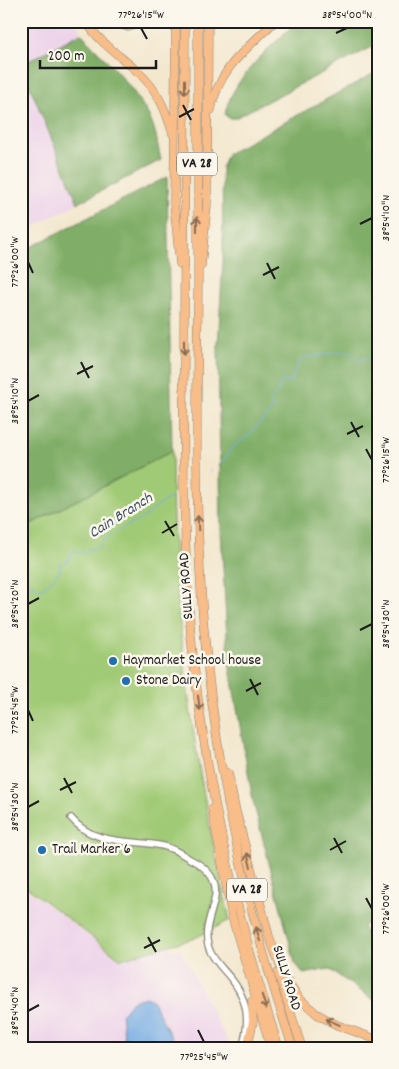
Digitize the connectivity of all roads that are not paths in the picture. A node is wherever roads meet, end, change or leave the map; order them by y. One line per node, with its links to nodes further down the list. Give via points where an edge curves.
1 (86, 21): 10 (highway, via 100,39 152,87 164,106)
2 (107, 21): 3 (highway, via 128,27)
3 (147, 21)
4 (176, 21): 10 (highway)
5 (185, 21): 11 (highway, SULLY ROAD / VA 28, one-way to 11)
6 (198, 21): 12 (highway, SULLY ROAD / VA 28, one-way to 6)
7 (208, 21): 9 (highway)
8 (275, 21): 9 (highway, via 240,53 223,74 215,91)
9 (207, 132): 12 (highway, via 206,227)
10 (175, 142): 11 (highway, via 175,225)
11 (184, 299): 14 (highway, SULLY ROAD / VA 28, one-way to 14, via 187,573 195,672)
12 (197, 308): 13 (highway, SULLY ROAD / VA 28, one-way to 12, via 198,543)
13 (215, 728): 16 (highway, one-way to 13, via 235,808 224,752); 23 (highway, SULLY ROAD / VA 28, one-way to 13, via 248,896)
14 (211, 784): 17 (highway, via 212,818 223,879); 22 (highway, SULLY ROAD / VA 28, one-way to 22, via 240,916)
15 (72, 818): 19 (street, via 89,834 168,848 209,873 216,890 206,925 206,940 243,999 247,1021)
16 (269, 936): 18 (highway, one-way to 16, via 327,1020 304,1002 282,974); 24 (highway)
17 (247, 972): 20 (highway, via 253,1016); 21 (highway)
18 (378, 1040)
19 (242, 1048)
20 (248, 1048)
21 (271, 1048)
22 (279, 1048)
23 (293, 1048)
24 (302, 1048)

